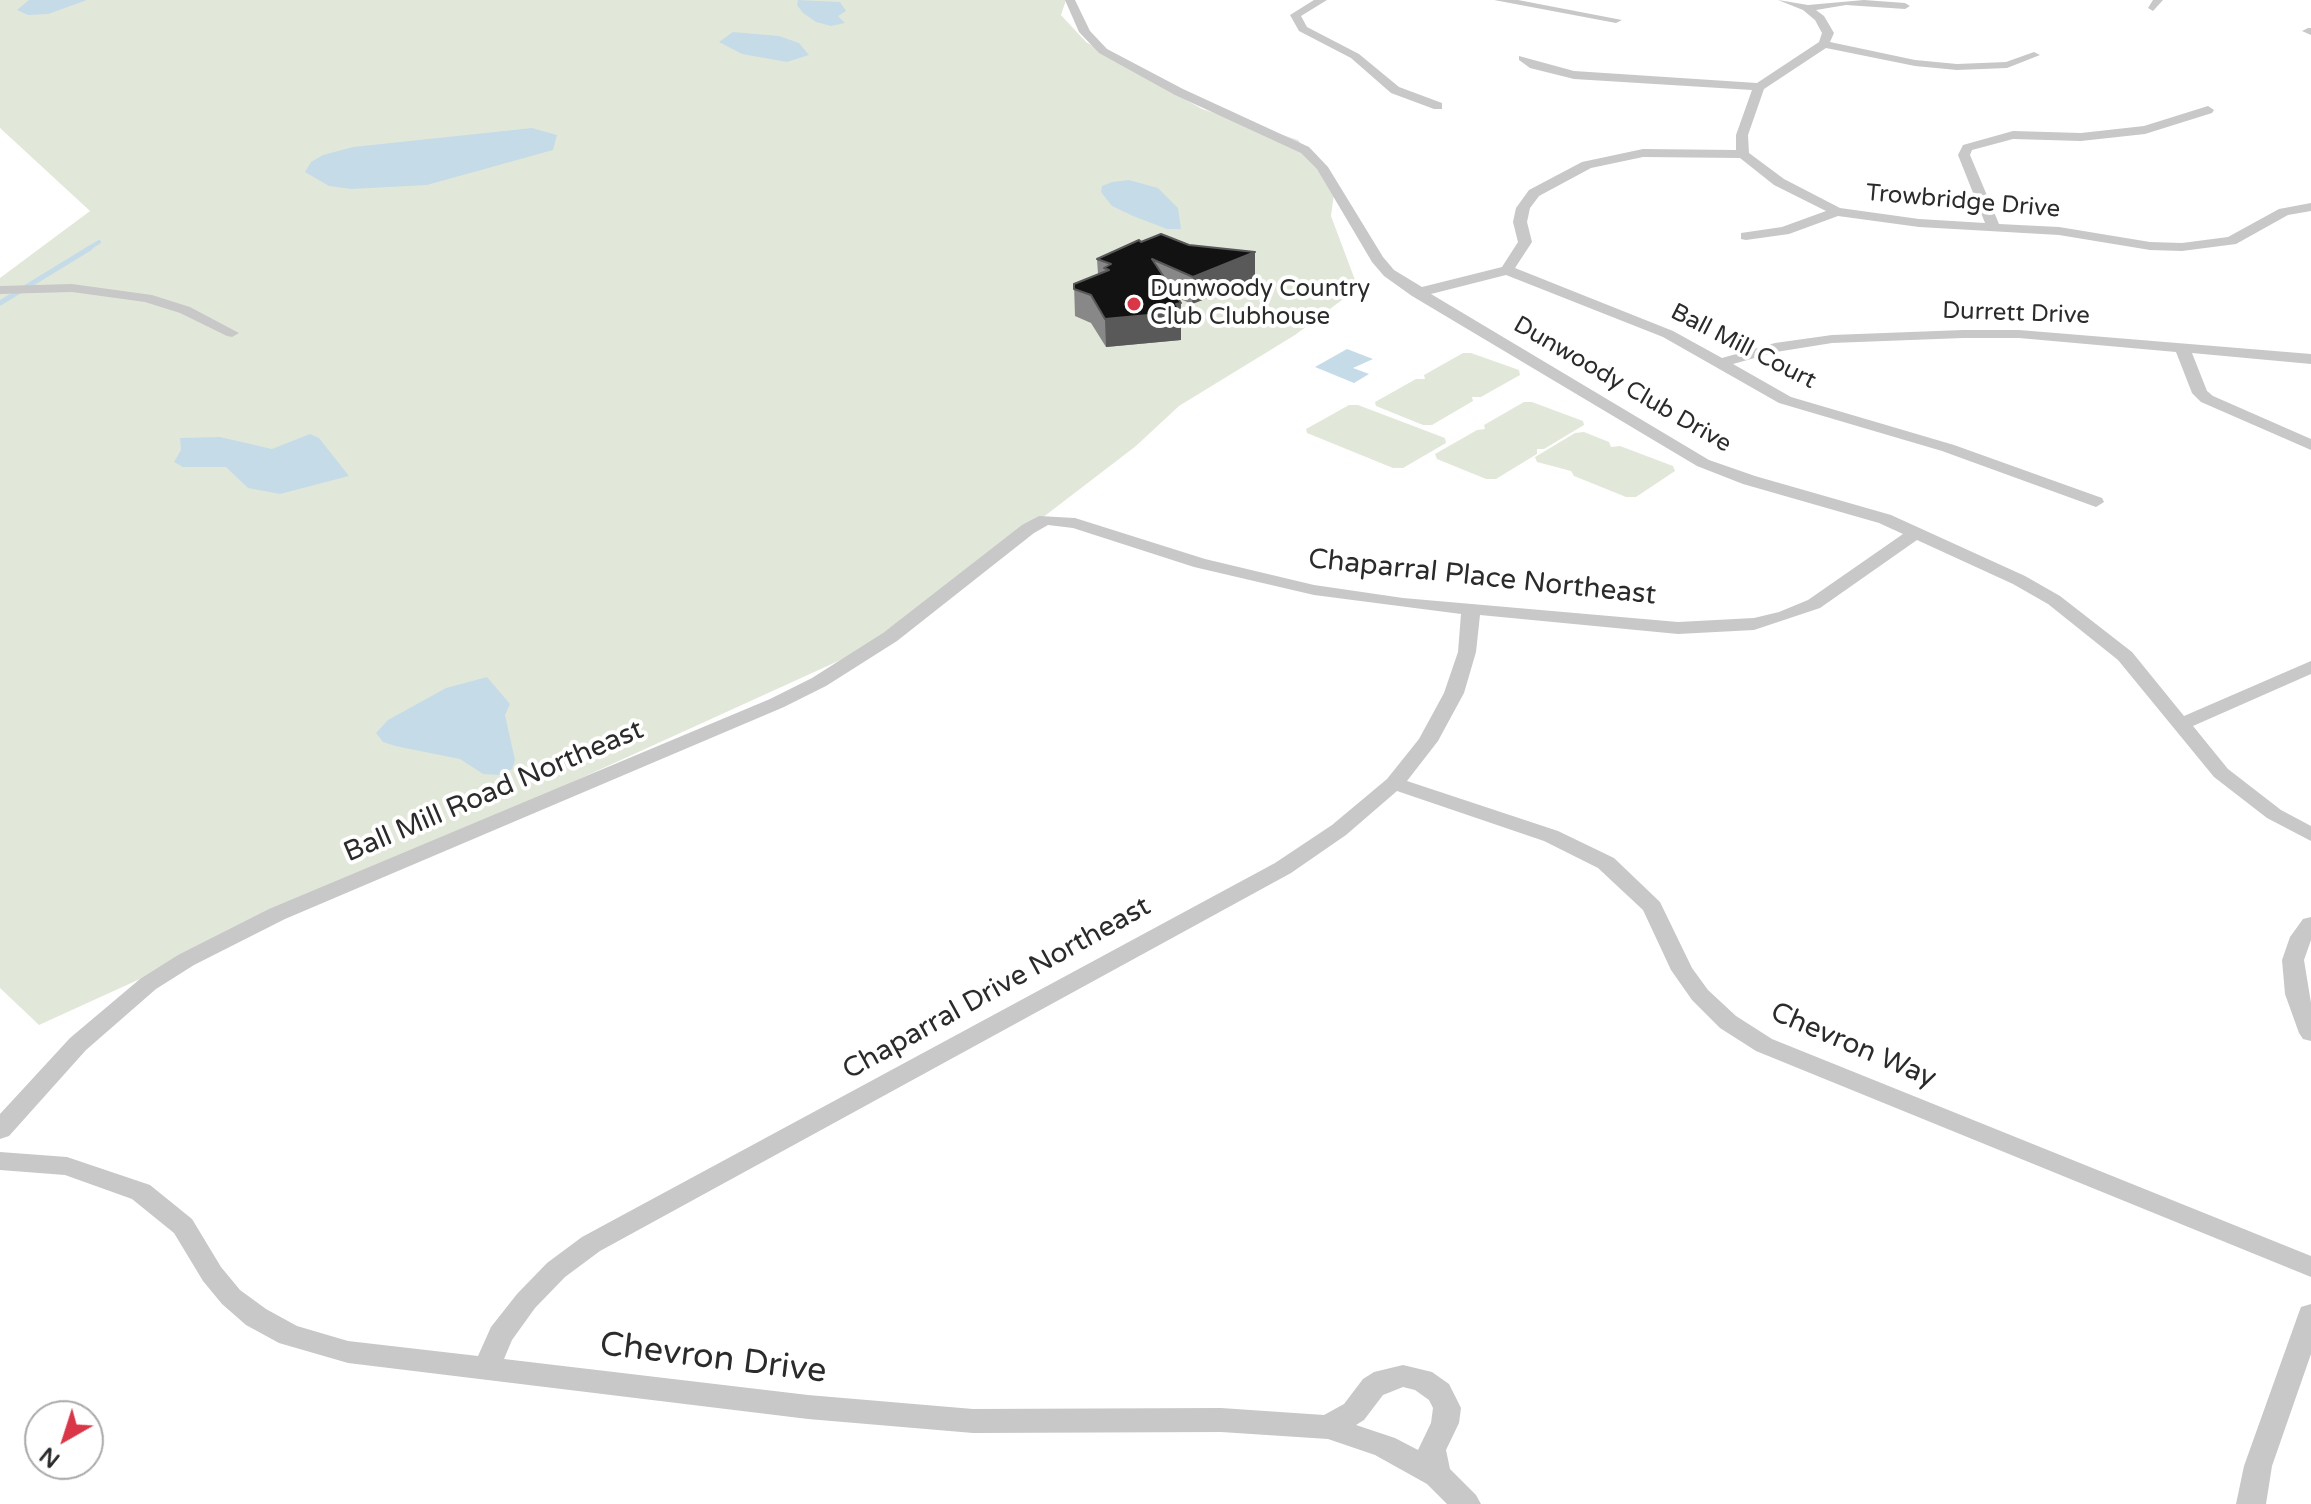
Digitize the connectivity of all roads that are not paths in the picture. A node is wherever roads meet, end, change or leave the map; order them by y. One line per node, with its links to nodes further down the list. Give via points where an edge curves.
1 (1070, 0): 21 (street, Dunwoody Club Drive, via 1085,32 1113,57 1305,150 1322,167 1377,259)
2 (1322, 0): 12 (street, via 1295,15 1303,29 1341,47 1395,90)
3 (1499, 0): 7 (street)
4 (1783, 0): 6 (street)
5 (1905, 6): 6 (street, via 1846,2)
6 (1807, 8): 8 (street, via 1827,25)
7 (1616, 20)
8 (1824, 44): 9 (street, via 1957,67 2007,65); 11 (street)
9 (2034, 55)
10 (1523, 58): 11 (street, via 1534,66 1574,75)
11 (1759, 87): 14 (street, via 1742,135)
12 (1438, 106)
13 (2208, 110): 17 (street, via 2145,130 2081,137 2013,135 1967,148 1964,155)
14 (1743, 154): 16 (street, Trowbridge Drive, via 1779,182); 19 (street, via 1643,153 1565,175 1534,193 1523,208 1525,242)
15 (2311, 207): 17 (street, Trowbridge Drive, via 2284,212 2249,233 2207,245 2150,246)
16 (1837, 212): 17 (street, Trowbridge Drive); 18 (street, via 1784,231)
17 (1994, 227)
18 (1746, 236)
19 (1507, 270): 21 (street); 25 (street, Ball Mill Court, via 1653,327)
20 (0, 290): 22 (street, via 72,288 122,294 185,310)
21 (1417, 293): 29 (street, Dunwoody Club Drive, via 1703,463 1871,514)
22 (232, 333)
23 (2182, 348): 24 (street, Durrett Drive); 25 (street, Durrett Drive, via 2019,334 1888,336 1802,343); 26 (street, via 2207,399)
24 (2311, 359)
25 (1721, 363): 27 (street, Ball Mill Court, via 1785,400 1948,448)
26 (2311, 445)
27 (2096, 502)
28 (1028, 529): 30 (street, Chaparral Place Northeast, via 1045,520 1062,520 1268,581); 37 (street, Ball Mill Road Northeast, via 890,637 819,682 277,914 186,960 148,984 78,1044)
29 (1915, 533): 30 (street, Chaparral Place Northeast, via 1814,604 1754,624 1678,628); 32 (street, Dunwoody Club Drive, via 2019,580 2089,625 2135,667)
30 (1471, 609): 33 (street, Chaparral Drive Northeast, via 1467,652 1454,693 1428,741)
31 (2311, 667): 32 (street)
32 (2179, 725): 34 (street, Dunwoody Club Drive, via 2237,787)
33 (1394, 783): 39 (street, Chevron Way, via 1551,836 1606,863 1652,907 1700,995 1728,1022 1764,1045); 41 (street, Chaparral Drive Northeast, via 1283,868 591,1244 526,1301 501,1335)
34 (2311, 835)
35 (2311, 924): 36 (street, via 2293,960 2296,994)
36 (2311, 1033)
37 (0, 1130)
38 (0, 1161): 41 (street, Chevron Drive, via 67,1166 141,1192 183,1226 231,1297 289,1335 348,1352)
39 (2311, 1267)
40 (2311, 1315): 45 (street, via 2258,1466)
41 (486, 1369): 42 (street, Chevron Drive, via 973,1421 1221,1420)
42 (1328, 1427): 43 (street, Chevron Drive, via 1385,1446); 43 (street, via 1354,1412 1384,1380 1422,1380 1439,1392 1447,1408 1432,1450)
43 (1437, 1475): 44 (street, Chevron Drive)
44 (1466, 1504)
45 (2251, 1504)

